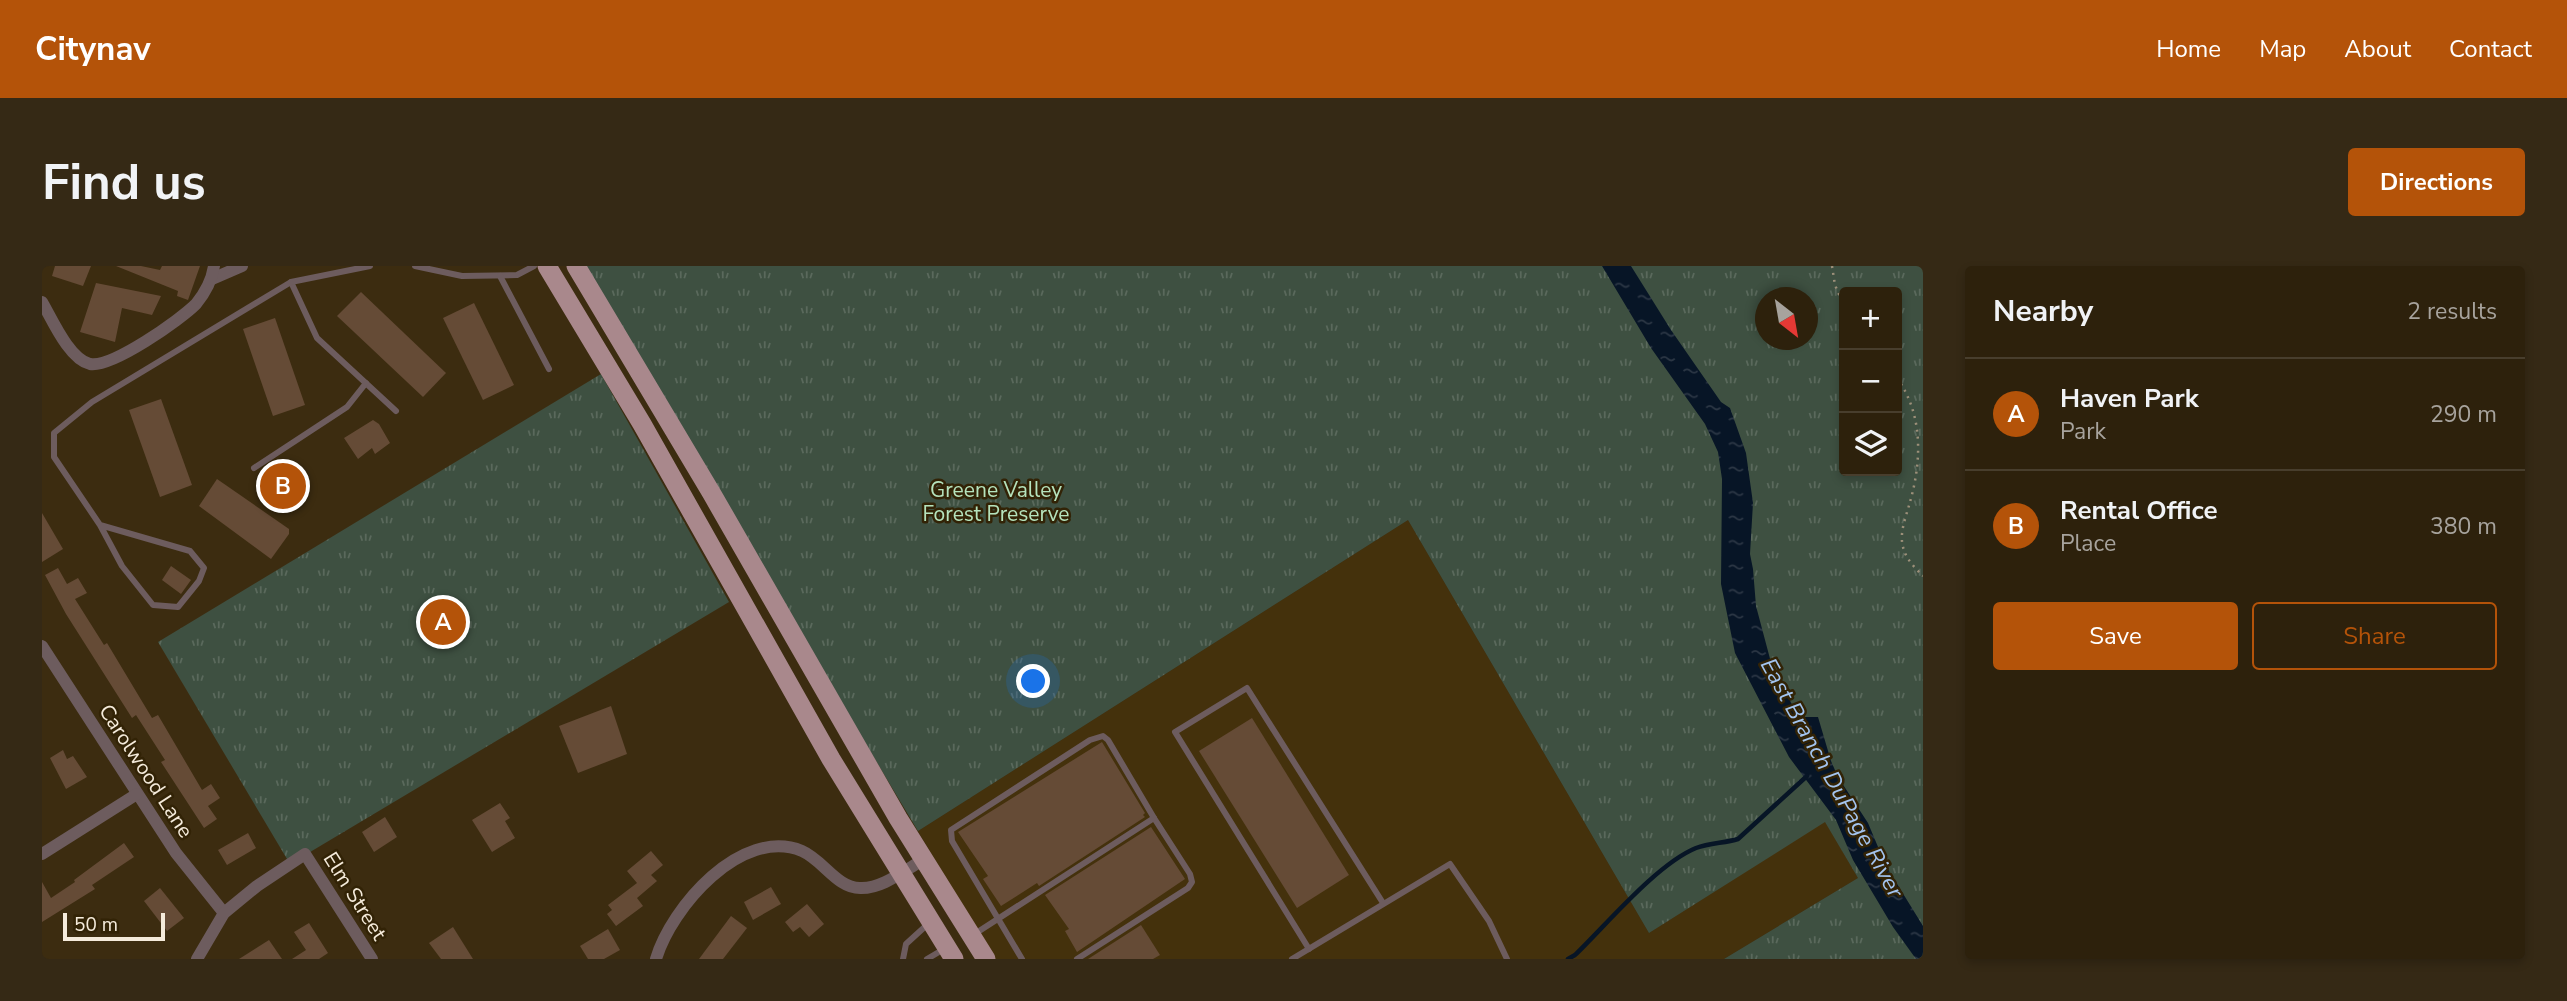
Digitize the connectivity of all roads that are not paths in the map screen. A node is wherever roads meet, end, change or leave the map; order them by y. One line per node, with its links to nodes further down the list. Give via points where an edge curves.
1 (242, 266): 7 (street)
2 (370, 266): 9 (lane)
3 (415, 266): 8 (lane, via 462,276)
4 (534, 266): 8 (lane, via 517,275)
5 (547, 266): 21 (main road)
6 (576, 266): 20 (main road)
7 (213, 272): 10 (street, via 196,304 152,338 106,363 90,364 78,356)
8 (500, 276): 11 (lane)
9 (290, 282): 12 (lane, via 317,338); 15 (lane, via 92,402 54,433 54,457)
10 (42, 302)
11 (549, 369)
12 (366, 383): 13 (lane); 14 (lane, via 347,407)
13 (396, 411)
14 (254, 468)
15 (100, 526): 15 (lane, via 122,566 153,605 178,607 199,581 204,568 190,551)
16 (42, 646): 17 (street, Carolwood Lane)
17 (138, 794): 19 (street); 23 (street, Carolwood Lane, via 176,853)
18 (1154, 818): 24 (lane); 24 (lane, via 1103,736 958,824 951,830 952,841); 36 (lane, via 1192,882)
19 (42, 854)
20 (923, 860): 21 (street); 26 (main road)
21 (901, 873): 25 (main road); 31 (street, via 860,888 840,881 798,849 752,852 720,869 696,892 668,929)
22 (1383, 903): 27 (lane); 27 (lane, via 1247,688 1175,732); 38 (lane, via 1451,864)
23 (224, 913): 29 (street); 30 (street, Elm Street, via 305,854)
24 (998, 919): 26 (lane); 35 (lane)
25 (931, 922): 28 (main road); 32 (lane, via 906,944)
26 (972, 936): 34 (main road)
27 (1309, 949): 37 (lane)
28 (950, 953): 33 (lane)
29 (197, 959)
30 (372, 959)
31 (656, 959)
32 (904, 959)
33 (928, 959)
34 (986, 959)
35 (1022, 959)
36 (1077, 959)
37 (1292, 959)
38 (1507, 959)

